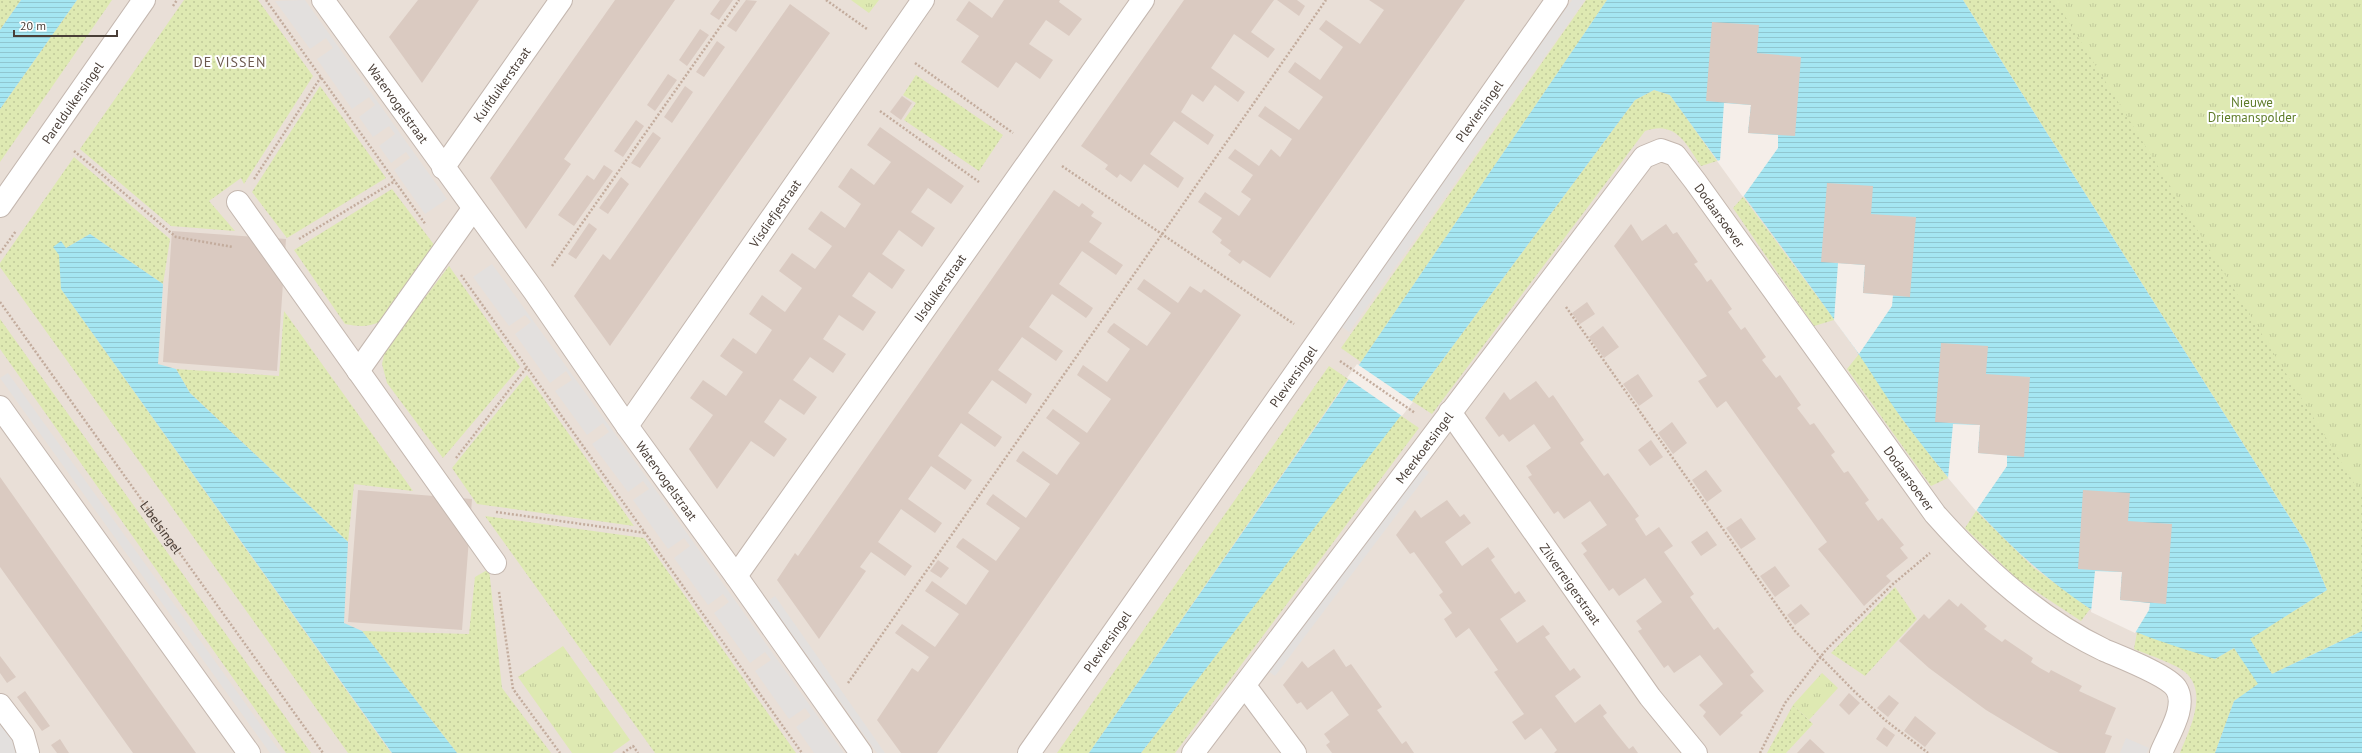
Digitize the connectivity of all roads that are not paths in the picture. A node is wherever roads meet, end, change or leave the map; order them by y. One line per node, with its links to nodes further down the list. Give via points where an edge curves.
1 (144, 0): 10 (street, Parelduikersingel)
2 (323, 0): 8 (street, Watervogelstraat)
3 (561, 0): 8 (street, Kuifduikerstraat)
4 (924, 0): 15 (street, Visdiefjestraat)
5 (1143, 0): 17 (street, IJsduikerstraat)
6 (1557, 0): 23 (street, Pleviersingel)
7 (1661, 150): 14 (street, Meerkoetsingel, via 1644,157); 27 (street, Dodaarsoever, via 1675,155 1691,176 1935,514 1952,533 1984,566 2072,632 2165,678 2176,687 2180,700 2178,711)
8 (443, 168): 11 (street, Watervogelstraat)
9 (238, 202): 12 (street)
10 (0, 206)
11 (473, 209): 12 (street); 15 (street, Watervogelstraat, via 534,291)
12 (358, 372): 16 (street)
13 (0, 407): 21 (street)
14 (1450, 412): 18 (street, Meerkoetsingel); 26 (street, Zilverreigerstraat, via 1650,697)
15 (627, 426): 17 (street, Watervogelstraat)
16 (495, 563)
17 (736, 576): 22 (street, Watervogelstraat)
18 (1245, 686): 24 (street, Meerkoetsingel); 25 (street)
19 (0, 704): 20 (street, via 23,735)
20 (28, 753)
21 (249, 753)
22 (861, 753)
23 (1029, 753)
24 (1193, 753)
25 (1295, 753)
26 (1696, 753)
27 (2161, 753)

